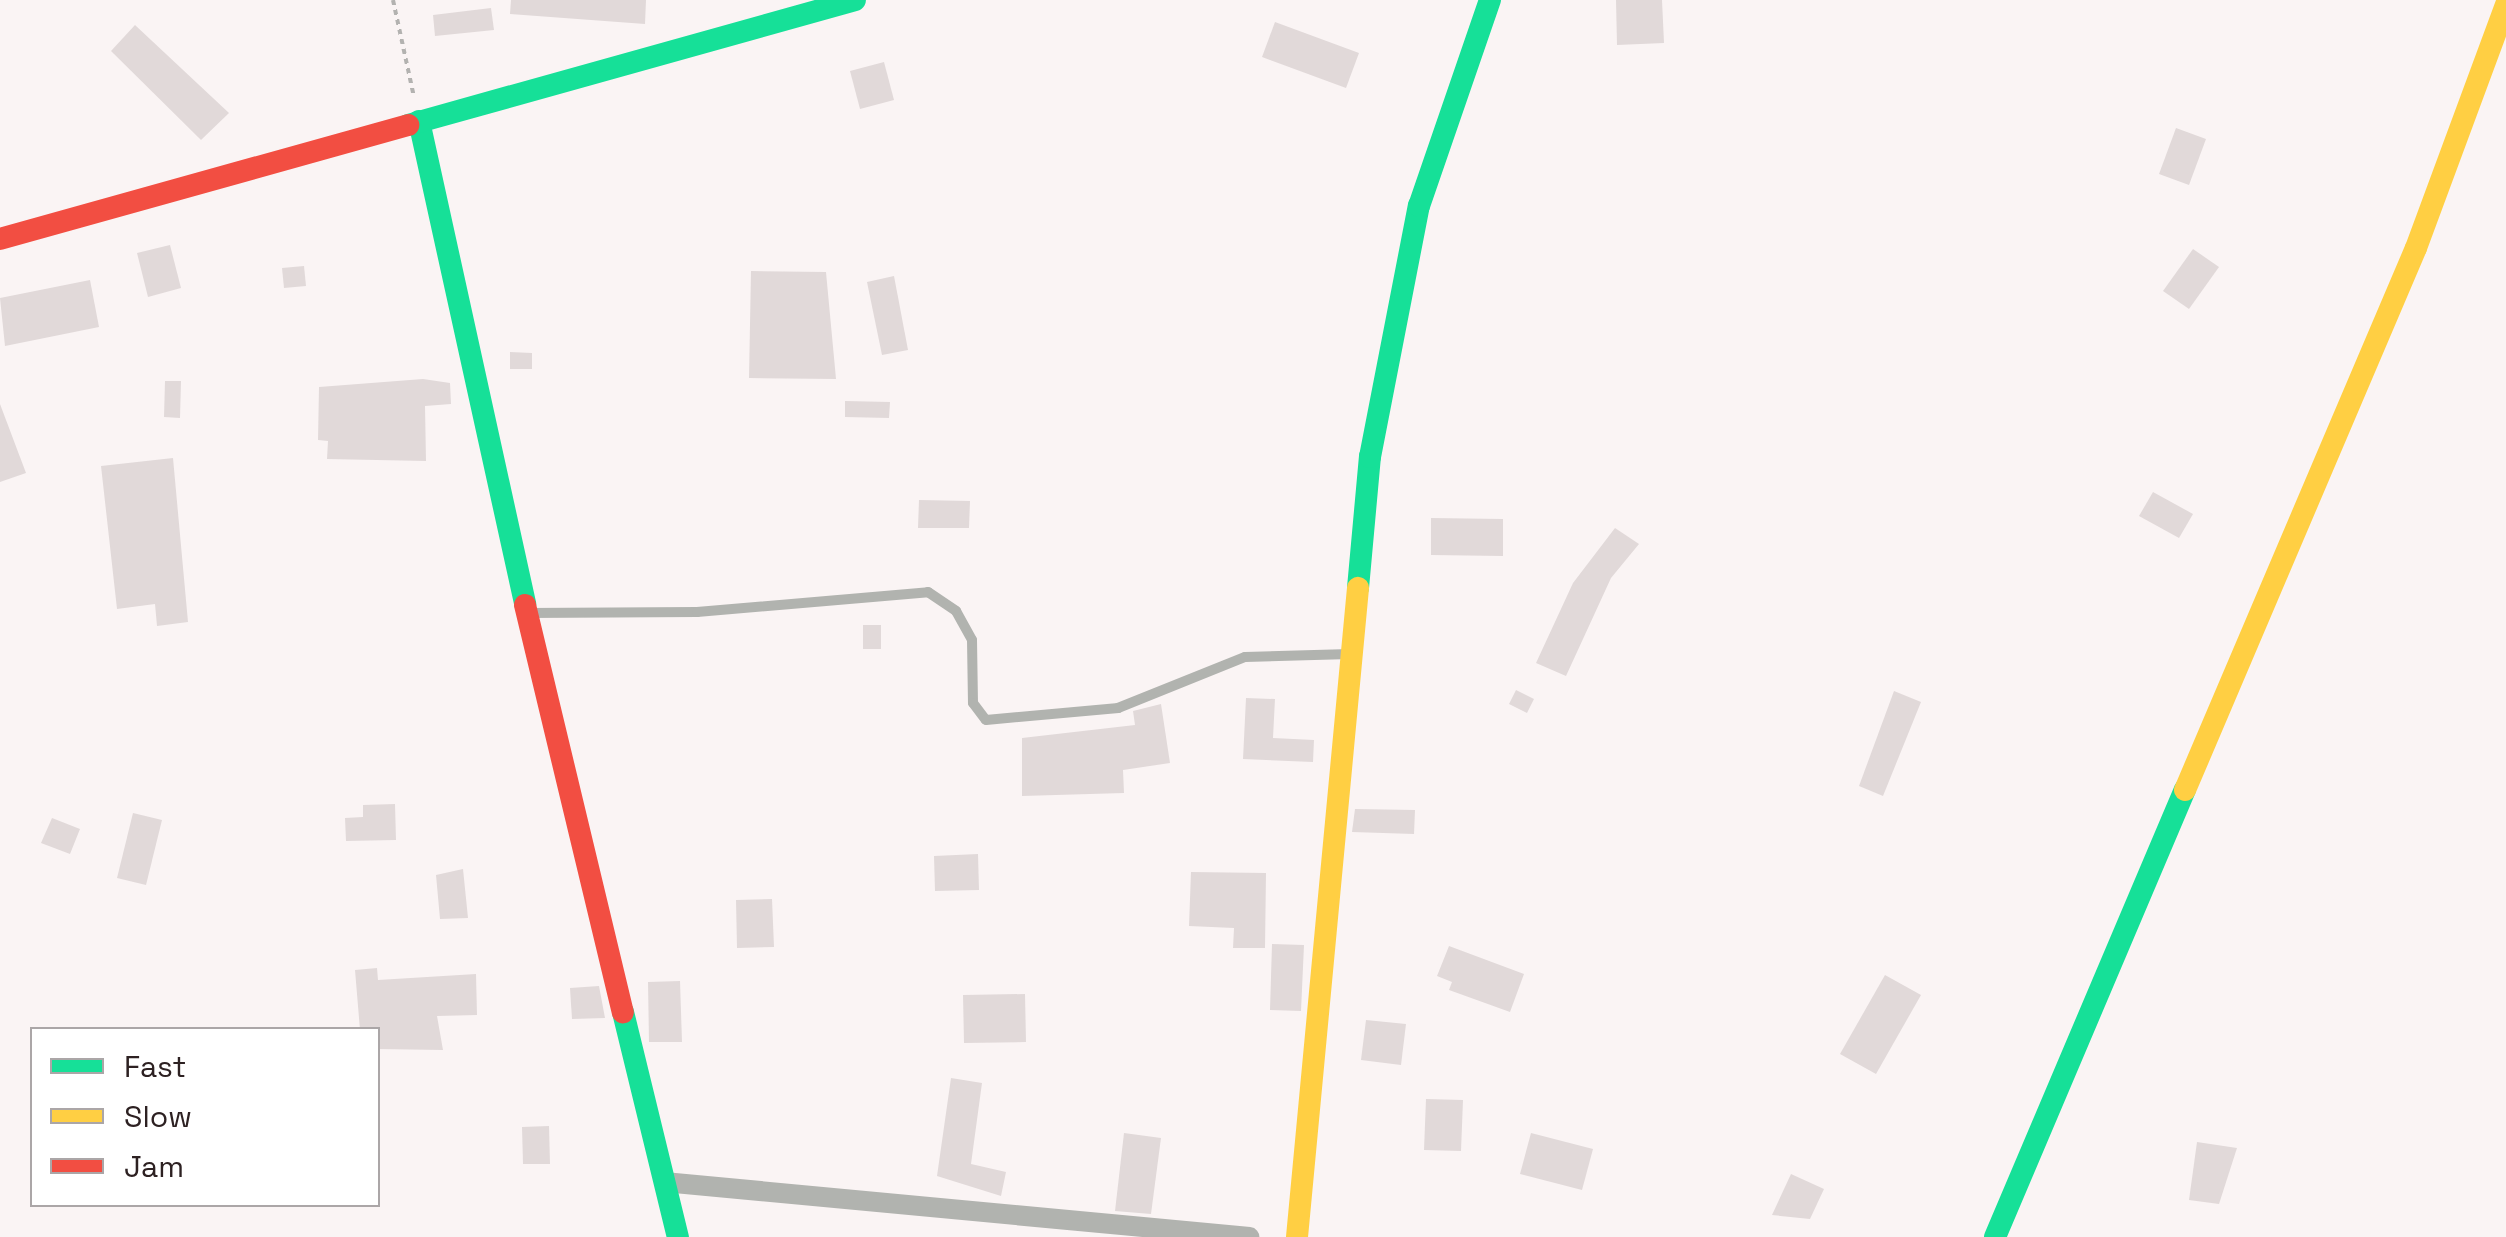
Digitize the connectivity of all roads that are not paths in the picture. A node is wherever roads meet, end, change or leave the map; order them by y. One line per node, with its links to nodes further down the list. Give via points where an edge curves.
1 (855, 0): 4 (street)
2 (1490, 0): 7 (street, via 1418,206 1370,457)
3 (2506, 5): 12 (street, via 2416,248)
4 (419, 121): 5 (street); 6 (street)
5 (0, 238)
6 (526, 613): 7 (lane, via 698,612 928,592 956,611 972,640 973,703 986,720 1101,712 1245,657); 8 (street)
7 (1351, 654): 11 (street)
8 (664, 1182): 9 (street); 10 (street)
9 (678, 1237)
10 (1250, 1237)
11 (1297, 1237)
12 (1995, 1237)

